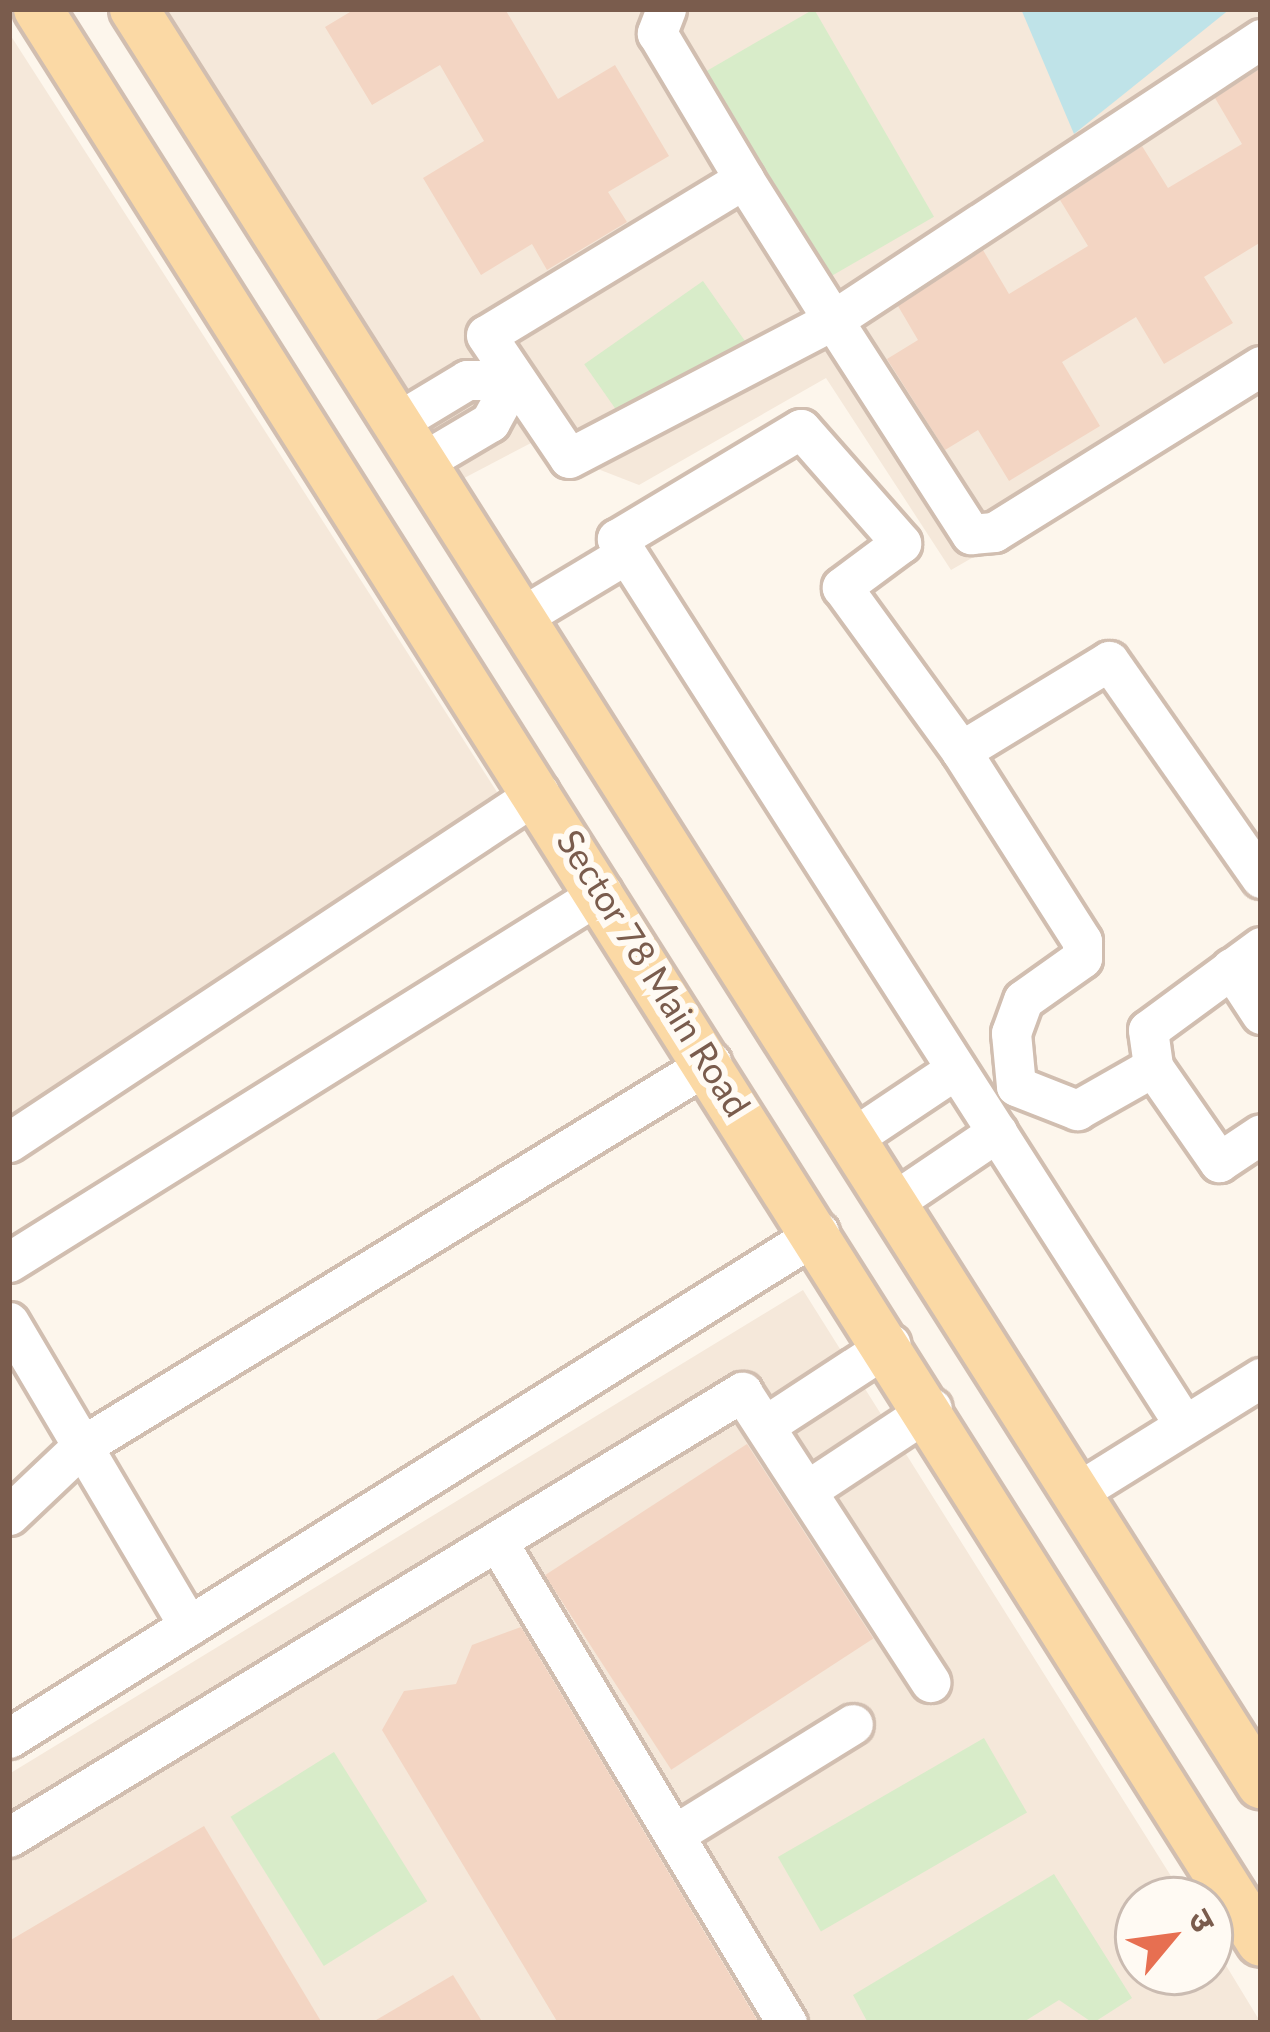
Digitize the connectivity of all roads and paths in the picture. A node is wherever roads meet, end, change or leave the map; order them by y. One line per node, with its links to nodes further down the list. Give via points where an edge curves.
1 (38, 9): 7 (main road, Sector 78 Main Road)
2 (666, 9): 5 (street, via 657,33)
3 (148, 14): 6 (main road, Sector 78 Main Road)
4 (1261, 39): 8 (street)
5 (744, 178): 8 (street); 10 (street, via 486,335)
6 (270, 227): 7 (main road, via 275,271 242,283); 11 (main road, Sector 78 Main Road)
7 (203, 266): 15 (main road, Sector 78 Main Road)
8 (833, 320): 9 (street, via 971,534 994,532); 10 (street, via 588,455 554,446)
9 (1261, 366)
10 (513, 380): 11 (street, via 466,380)
11 (406, 444): 13 (main road, Sector 78 Main Road)
12 (621, 557): 13 (street); 14 (street, via 617,538 631,526 801,429 901,543 842,587); 22 (street)
13 (518, 620): 25 (main road, Sector 78 Main Road)
14 (961, 751): 16 (street, via 1109,661); 23 (street, via 1082,941 1082,958 1023,1000)
15 (539, 792): 17 (main road, Sector 78 Main Road); 26 (street)
16 (1261, 878)
17 (602, 892): 20 (main road, Sector 78 Main Road); 29 (street)
18 (1246, 957): 19 (street); 21 (street, via 1148,1030)
19 (1261, 1014)
20 (711, 1063): 28 (main road, Sector 78 Main Road); 36 (street)
21 (1153, 1067): 23 (street, via 1077,1110); 24 (street, via 1219,1162)
22 (956, 1069): 23 (street); 25 (street)
23 (999, 1108): 27 (street); 35 (street)
24 (1261, 1134)
25 (851, 1139): 27 (main road, Sector 78 Main Road)
26 (9, 1142)
27 (892, 1204): 38 (main road, Sector 78 Main Road)
28 (819, 1232): 31 (main road, Sector 78 Main Road); 41 (street)
29 (9, 1262)
30 (9, 1322): 36 (street)
31 (890, 1344): 33 (main road, Sector 78 Main Road); 34 (street)
32 (1261, 1378): 35 (street)
33 (932, 1408): 37 (street); 48 (main road, Sector 78 Main Road)
34 (769, 1423): 37 (street); 40 (street, via 742,1392)
35 (1184, 1424): 38 (street)
36 (82, 1446): 39 (street); 41 (street)
37 (809, 1489): 42 (street)
38 (1076, 1493): 45 (main road, Sector 78 Main Road)
39 (9, 1515)
40 (500, 1546): 46 (street); 47 (street)
41 (189, 1627): 44 (street)
42 (930, 1682)
43 (853, 1724): 46 (street)
44 (9, 1738)
45 (1261, 1784)
46 (675, 1834): 49 (street)
47 (9, 1837)
48 (1261, 1942)
49 (787, 2023)

